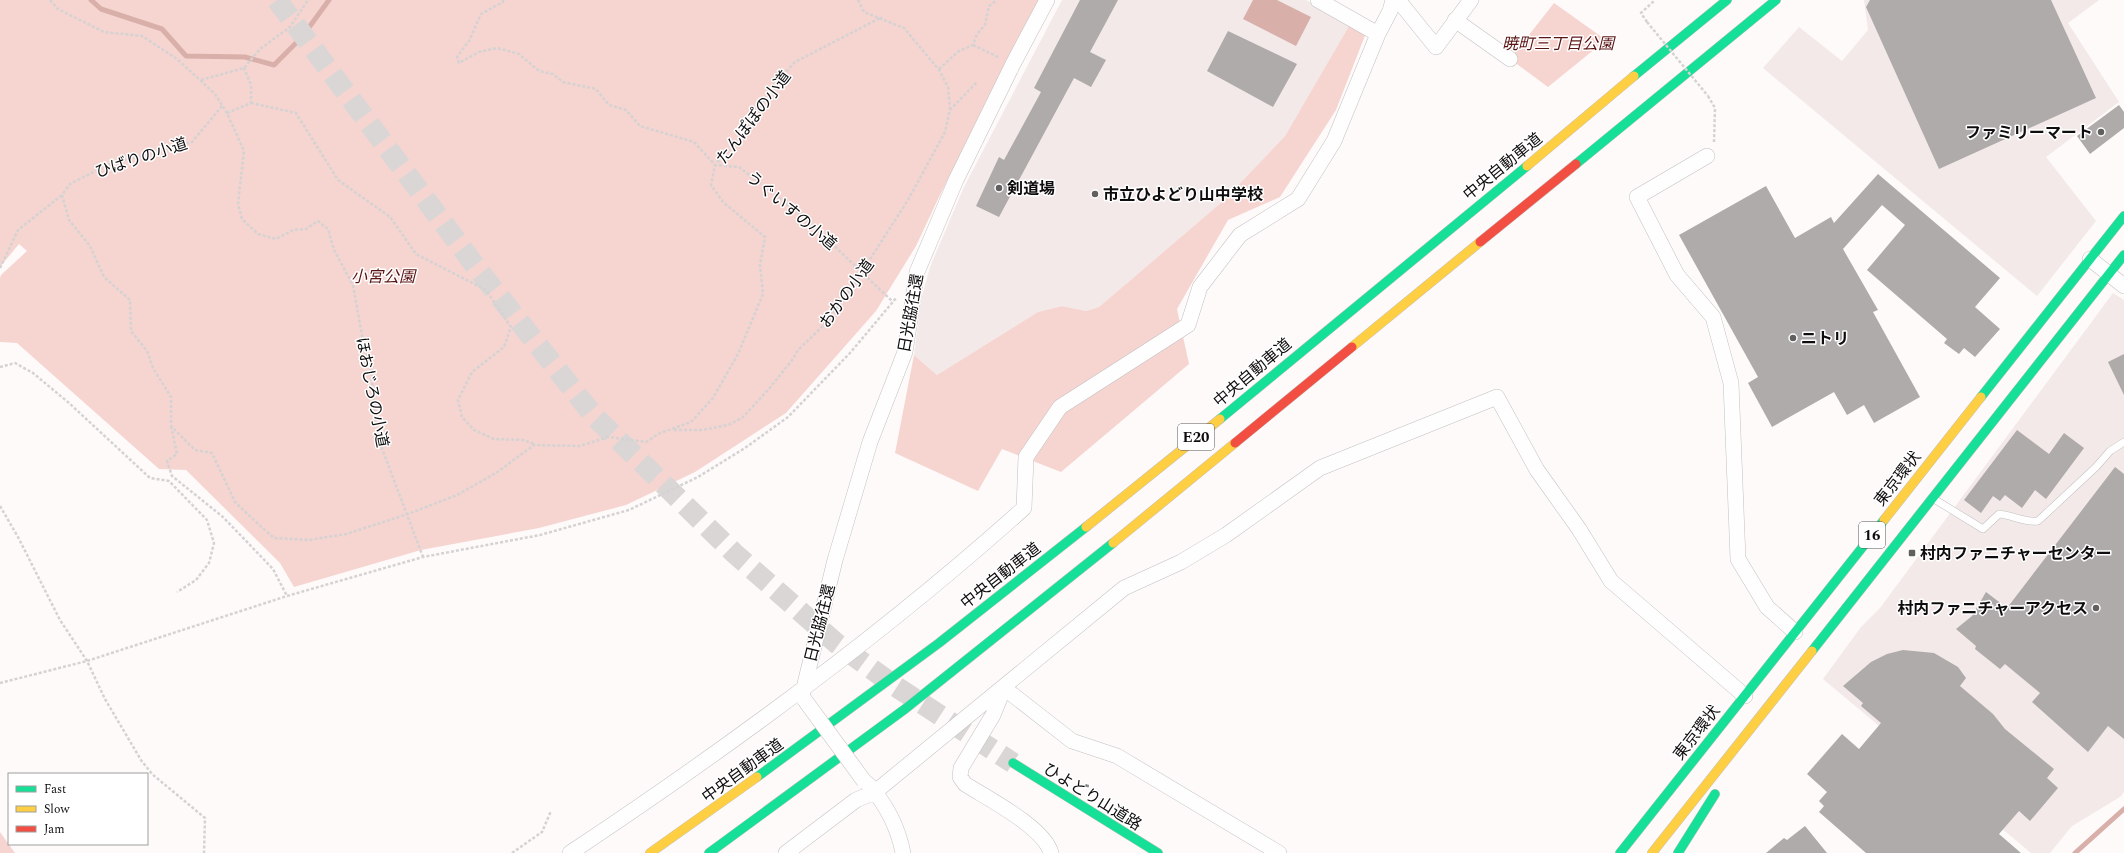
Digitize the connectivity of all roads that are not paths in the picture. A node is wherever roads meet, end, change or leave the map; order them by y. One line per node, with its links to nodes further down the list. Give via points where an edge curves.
1 (1047, 0): 22 (street, 日光脇往還, via 956,180 916,272 905,352 870,442 835,560)
2 (1318, 0): 9 (street)
3 (1393, 0): 9 (street)
4 (1398, 0): 8 (street, via 1436,47)
5 (1471, 0): 8 (street)
6 (1727, 0): 31 (main road, 中央自動車道 / E20, via 1037,566 880,687)
7 (1776, 0): 32 (main road, E20, via 1050,595 905,709)
8 (1455, 20): 10 (street)
9 (1378, 34): 22 (street, via 1334,141 1298,199 1240,235 1200,287 1188,325 1060,407 1026,457 1024,508 970,557)
10 (1510, 59)
11 (1707, 156): 20 (street, via 1638,197 1677,275 1713,317 1730,383 1738,560 1767,607)
12 (2124, 216): 14 (main road, 東京環状 / 16)
13 (2124, 255): 15 (main road, 16)
14 (2090, 259): 15 (street); 20 (main road, 東京環状 / 16)
15 (2109, 274): 16 (street); 18 (main road, 16)
16 (2124, 286)
17 (2124, 442): 18 (lane, via 2110,451 2096,468 2038,522 1999,514 1984,530)
18 (1932, 498): 19 (main road, 16)
19 (1830, 627): 25 (main road, 16); 27 (main road, via 1780,705)
20 (1795, 632): 23 (main road, 東京環状 / 16)
21 (1004, 688): 23 (street, via 1124,588 1181,562 1226,535 1320,468 1497,397 1537,470 1579,529 1611,581); 29 (street); 35 (street, via 994,715 961,768 960,777 965,784 1029,824 1049,847); 37 (street, via 1072,742 1117,756)
22 (804, 694): 29 (street, bridge, via 864,781); 30 (street)
23 (1744, 696): 24 (main road, 東京環状 / 16)
24 (1711, 738): 25 (main road, via 1726,740); 38 (main road, 東京環状 / 16)
25 (1733, 750): 39 (main road, 16)
26 (1013, 763): 36 (main road, ひよどり山道路)
27 (1735, 764)
28 (1720, 785): 40 (main road)
29 (875, 792): 33 (street, via 856,800); 34 (street, via 895,824)
30 (570, 853)
31 (650, 853)
32 (709, 853)
33 (786, 853)
34 (903, 853)
35 (1051, 853)
36 (1158, 853)
37 (1279, 853)
38 (1620, 853)
39 (1652, 853)
40 (1678, 853)

